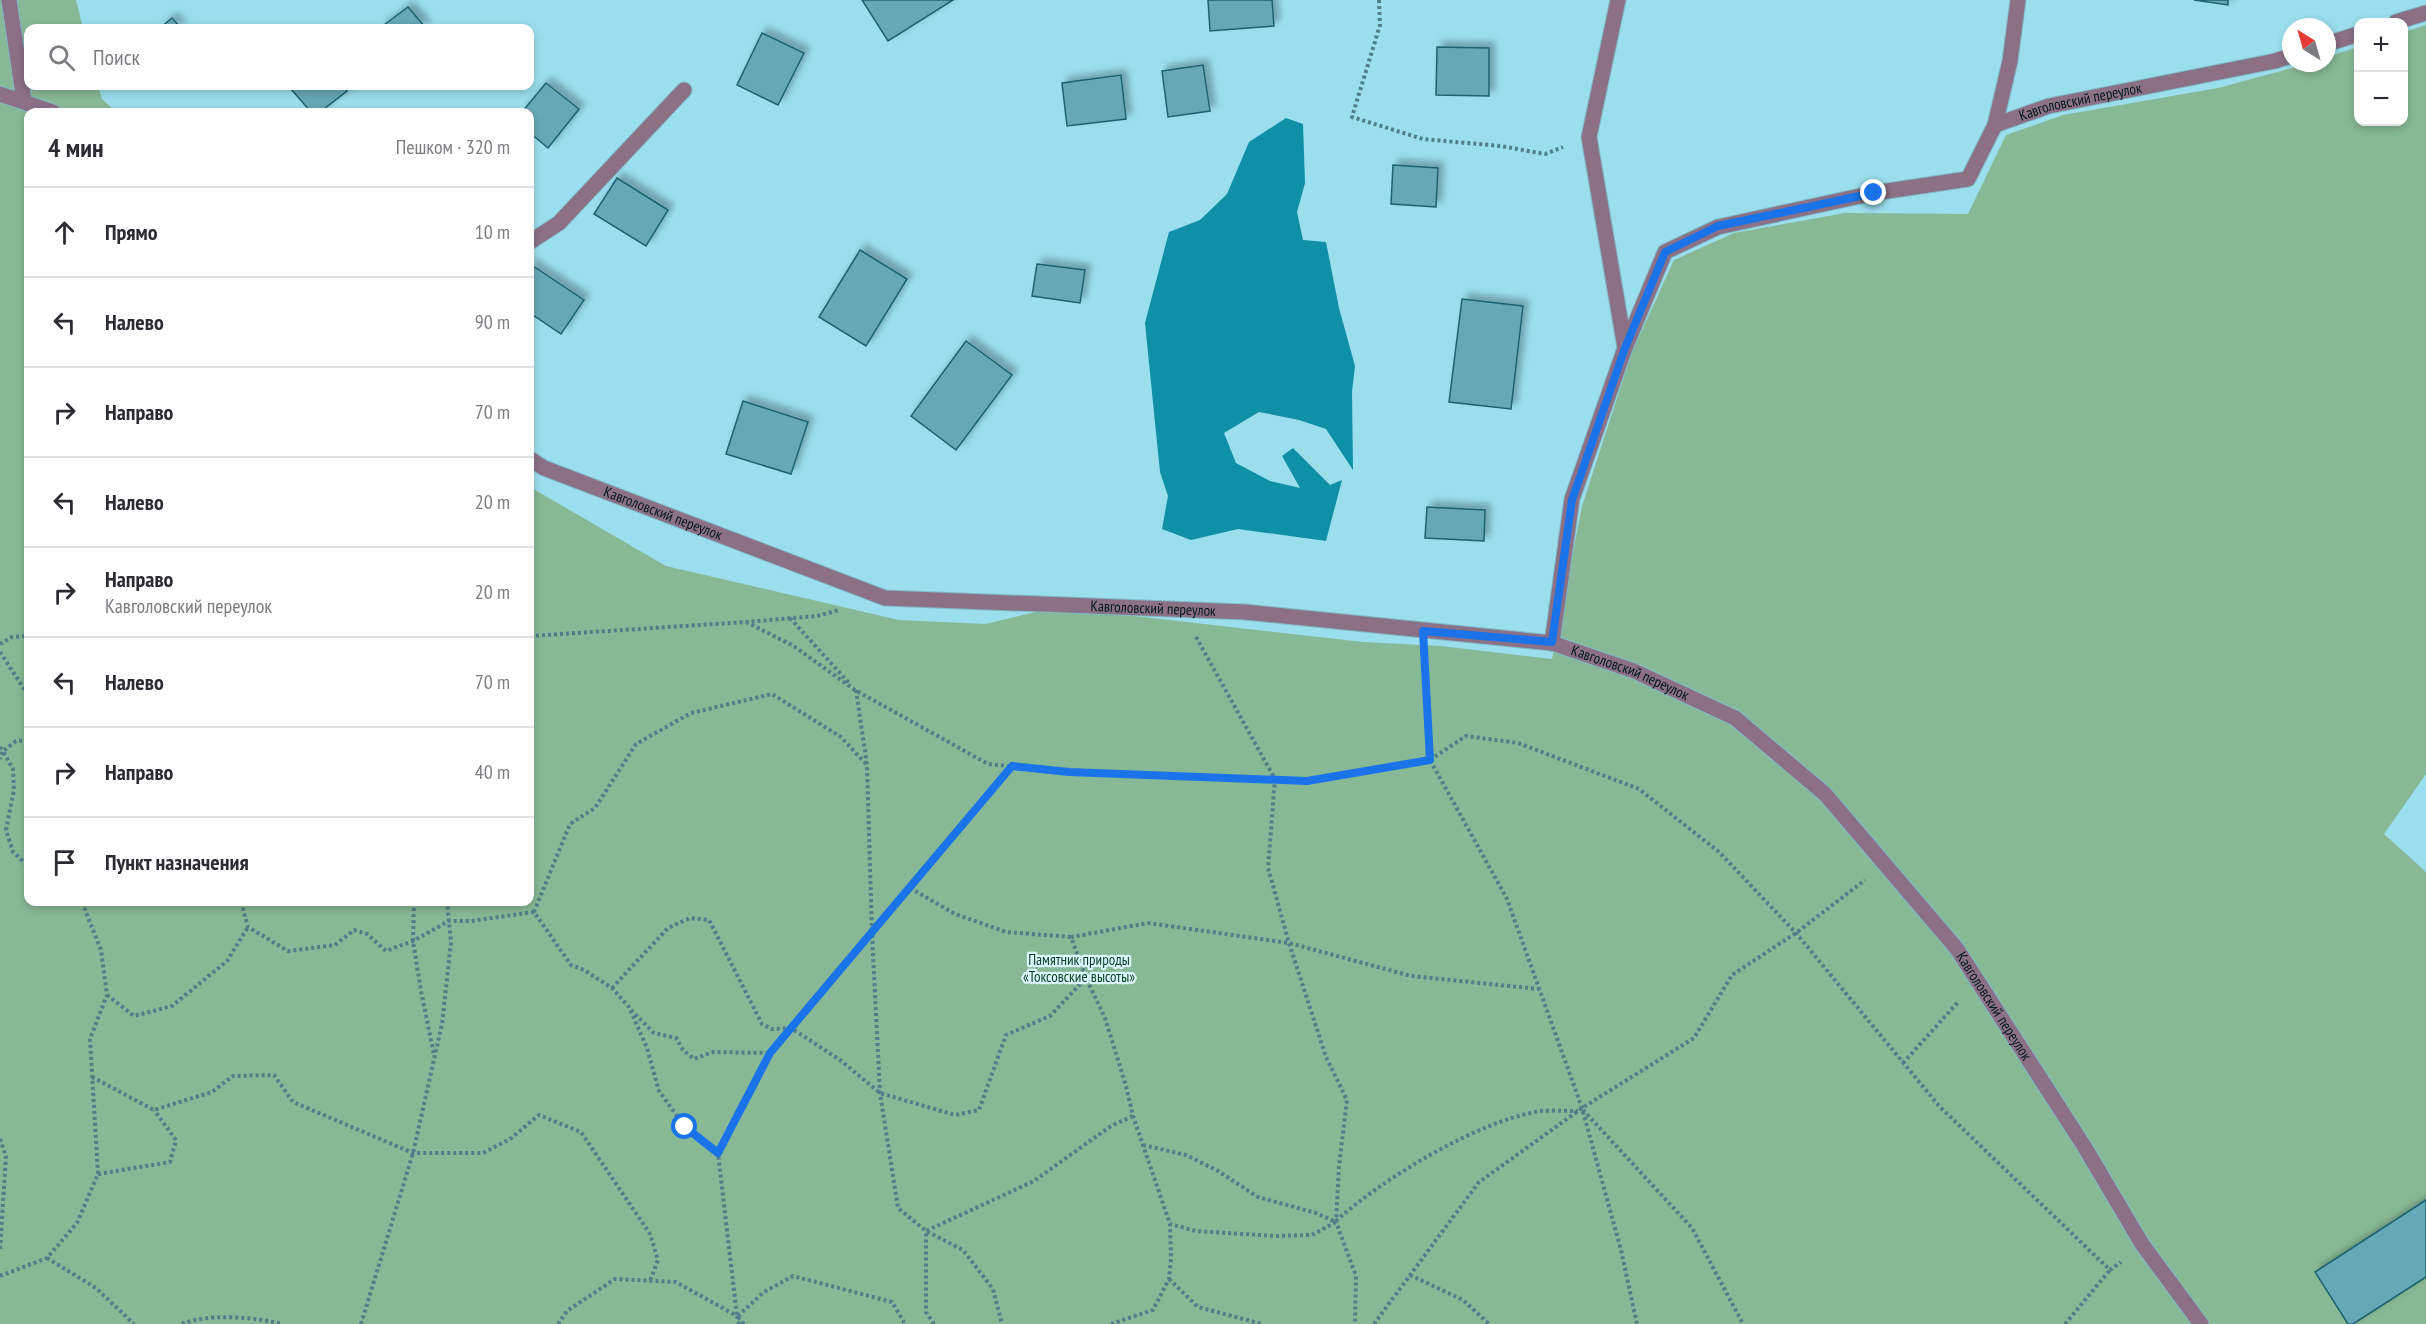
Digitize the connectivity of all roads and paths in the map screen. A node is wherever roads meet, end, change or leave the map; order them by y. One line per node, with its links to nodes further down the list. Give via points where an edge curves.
1 (9, 0): 12 (street)
2 (1379, 0): 15 (path, via 1380,26 1352,117 1423,139 1545,154)
3 (1618, 0): 15 (street)
4 (2018, 0): 14 (street, Кавголовский переулок, via 2010,61)
5 (2426, 13): 6 (street)
6 (2408, 18)
7 (2354, 35): 8 (street)
8 (2336, 42)
9 (2282, 59): 14 (street, Кавголовский переулок, via 2049,106)
10 (684, 90): 16 (street, via 559,223)
11 (0, 94): 12 (street)
12 (24, 100): 13 (street)
13 (43, 108)
14 (1995, 125): 17 (street, via 1968,179 1874,193 1718,226 1665,252)
15 (1589, 137): 17 (street)
16 (534, 239)
17 (1625, 348): 26 (street, via 1572,500)
18 (534, 462): 19 (street, Кавголовский переулок, via 885,597)
19 (1181, 609): 23 (street, Кавголовский переулок); 37 (path)
20 (840, 610): 21 (path)
21 (790, 618): 22 (path); 30 (path)
22 (746, 622): 25 (path); 30 (path, via 792,645)
23 (1423, 631): 26 (street, Кавголовский переулок); 34 (path)
24 (24, 636): 27 (path)
25 (534, 636)
26 (1552, 642): 39 (street, Кавголовский переулок, via 1634,671 1735,718 1824,794)
27 (0, 644)
28 (0, 652): 29 (path)
29 (24, 689)
30 (855, 690): 35 (path); 36 (path, via 988,764)
31 (24, 740): 32 (path)
32 (1, 749): 33 (path); 38 (path, via 13,769 14,790 6,830 13,852)
33 (0, 759)
34 (1430, 760): 37 (path, via 1307,781); 48 (path, via 1466,736 1518,743 1638,789 1719,852); 56 (path, via 1507,899)
35 (867, 765): 45 (path, via 841,737 772,694 691,713 636,744 595,808 570,824); 49 (path)
36 (1012, 766): 37 (path); 40 (path)
37 (1275, 780): 52 (path, via 1268,868)
38 (24, 862)
39 (1884, 865): 48 (path); 54 (street, Кавголовский переулок, via 1957,949)
40 (910, 888): 49 (path); 50 (path, via 955,914 1006,932)
41 (84, 906): 57 (path, via 101,950)
42 (242, 906): 47 (path)
43 (414, 906): 51 (path)
44 (447, 906): 46 (path)
45 (534, 912): 46 (path); 55 (path, via 571,966)
46 (449, 921): 51 (path); 61 (path, via 451,942)
47 (248, 927): 51 (path, via 288,951 335,945 354,930 367,934 386,951); 57 (path, via 227,961 172,1006 134,1016)
48 (1796, 933): 62 (path); 66 (path, via 1732,975 1694,1038)
49 (872, 934): 59 (path); 64 (path)
50 (1071, 937): 52 (path, via 1148,924); 53 (path)
51 (413, 941): 61 (path)
52 (1289, 944): 56 (path, via 1411,976); 73 (path, via 1326,1057 1347,1100)
53 (1086, 978): 64 (path, via 1050,1016 1006,1035 979,1110 955,1115); 67 (path, via 1105,1018)
54 (1978, 980): 62 (path); 76 (street, Кавголовский переулок)
55 (612, 988): 58 (path); 59 (path, via 668,928 690,918 709,920 762,1024 772,1029)
56 (1539, 989): 66 (path)
57 (107, 995): 63 (path, via 90,1040)
58 (628, 1007): 60 (path, via 654,1033 676,1038 694,1059 713,1052); 71 (path, via 647,1048 659,1091 685,1127)
59 (791, 1028): 60 (path); 64 (path, via 840,1060)
60 (770, 1053): 71 (path)
61 (435, 1058): 70 (path)
62 (1903, 1063): 79 (path, via 1939,1106)
63 (92, 1077): 65 (path); 72 (path)
64 (880, 1093): 75 (path, via 898,1208)
65 (154, 1110): 70 (path, via 212,1092 233,1076 274,1075 293,1102); 72 (path, via 176,1140 170,1162)
66 (1580, 1110): 73 (path, via 1541,1111 1499,1122 1453,1143 1358,1201); 80 (path, via 1479,1182); 100 (path, via 1621,1250); 101 (path, via 1692,1228)
67 (1133, 1116): 69 (path); 75 (path, via 1111,1126 1034,1181)
68 (0, 1138): 77 (path, via 6,1156)
69 (1143, 1145): 73 (path, via 1185,1155 1258,1197); 74 (path)
70 (413, 1153): 83 (path, via 483,1153 510,1139 539,1115 581,1132 650,1234 658,1260); 88 (path)
71 (718, 1153): 84 (path)
72 (98, 1174): 78 (path, via 77,1223)
73 (1336, 1222): 74 (path, via 1312,1235 1276,1236 1196,1231); 97 (path, via 1356,1276)
74 (1170, 1224): 82 (path)
75 (926, 1231): 93 (path, via 926,1312); 94 (path, via 963,1250 993,1289)
76 (2142, 1244): 79 (path); 103 (street, Кавголовский переулок)
77 (0, 1250)
78 (47, 1258): 81 (path); 85 (path, via 96,1288)
79 (2110, 1270): 102 (path)
80 (1410, 1275): 98 (path); 99 (path, via 1463,1300)
81 (0, 1276)
82 (1168, 1279): 95 (path, via 1153,1310); 96 (path, via 1198,1307)
83 (650, 1281): 84 (path, via 675,1282); 89 (path, via 615,1279 567,1311)
84 (737, 1316): 90 (path); 91 (path); 92 (path, via 764,1292 793,1276 892,1302)
85 (134, 1324)
86 (182, 1324): 87 (path, via 196,1318 255,1319)
87 (282, 1324)
88 (361, 1324)
89 (558, 1324)
90 (739, 1324)
91 (744, 1324)
92 (905, 1324)
93 (934, 1324)
94 (1002, 1324)
95 (1111, 1324)
96 (1262, 1324)
97 (1355, 1324)
98 (1374, 1324)
99 (1489, 1324)
100 (1636, 1324)
101 (1743, 1324)
102 (2065, 1324)
103 (2201, 1324)

